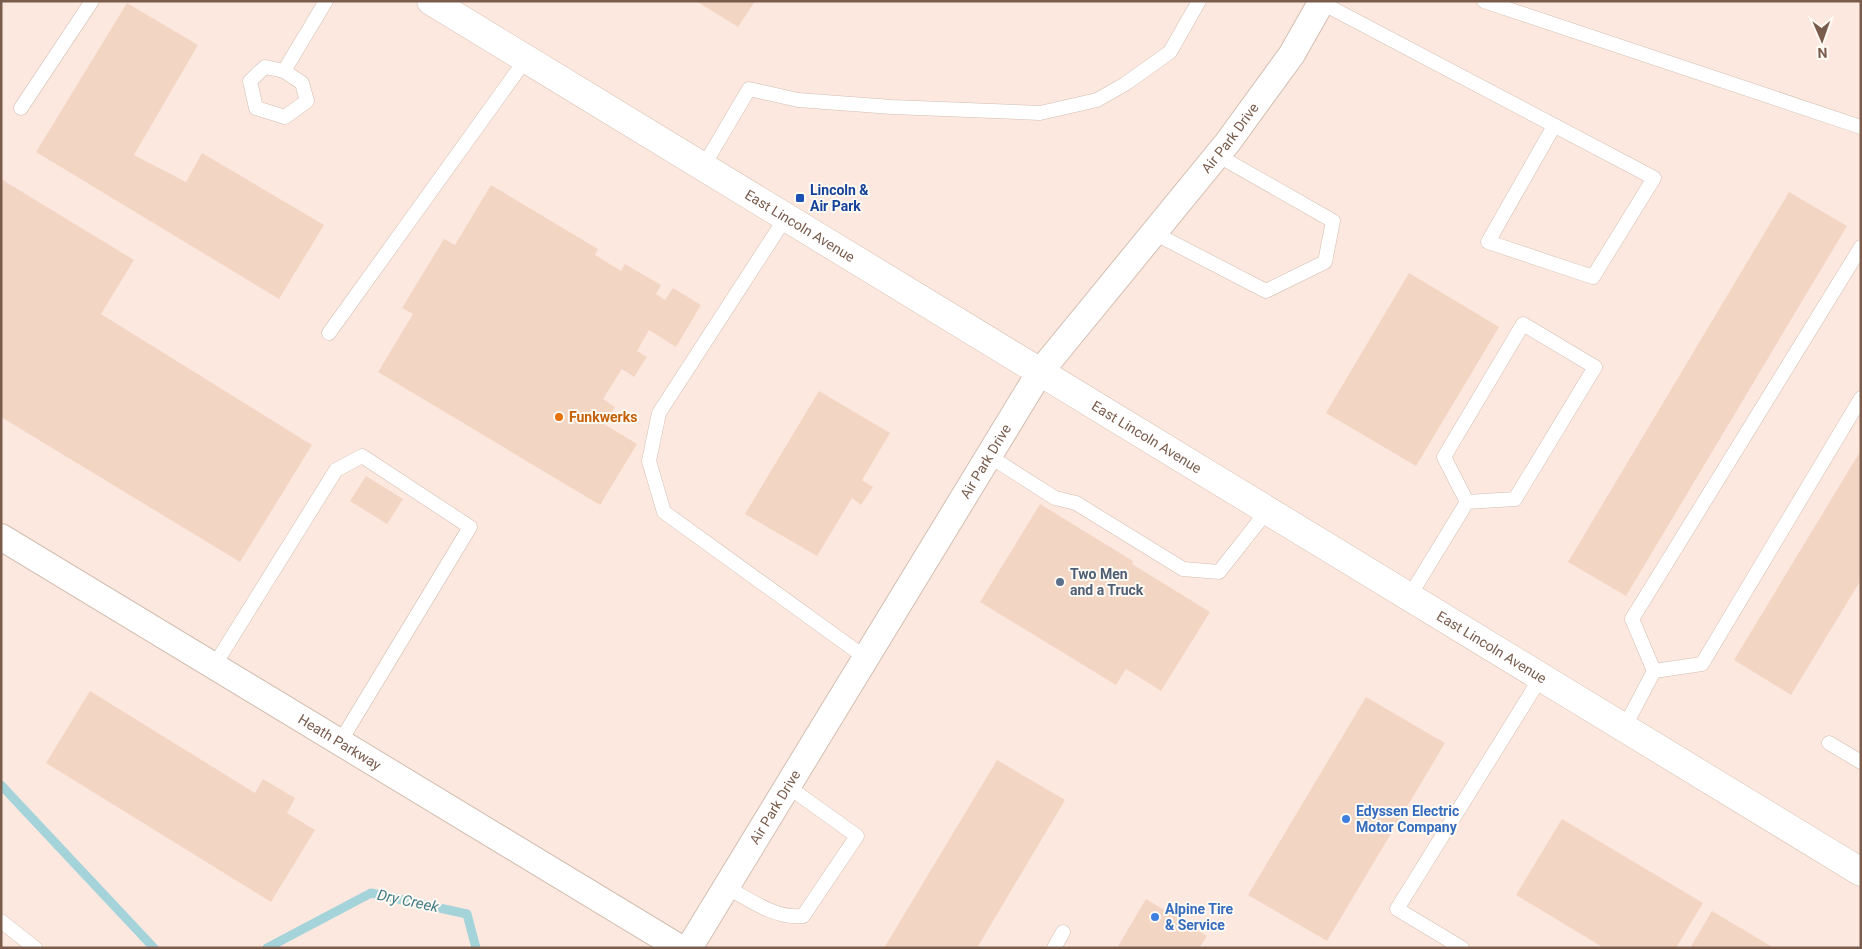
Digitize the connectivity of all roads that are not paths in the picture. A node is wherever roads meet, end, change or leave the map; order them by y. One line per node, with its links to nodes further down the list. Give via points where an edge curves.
1 (92, 1): 9 (lane)
2 (326, 1): 8 (lane)
3 (431, 1): 7 (street, East Lincoln Avenue)
4 (1199, 1): 13 (lane, via 1170,52 1097,100 1040,113 971,111 798,100 749,89)
5 (1484, 1): 11 (lane)
6 (1322, 2): 10 (lane); 12 (street, Air Park Drive, via 1292,54)
7 (526, 59): 13 (street, East Lincoln Avenue); 17 (lane)
8 (284, 71)
9 (21, 108)
10 (1554, 126): 10 (lane, via 1654,178 1593,277 1488,242)
11 (1861, 127)
12 (1217, 156): 15 (street, Air Park Drive); 15 (lane, via 1333,220 1325,262 1266,292)
13 (703, 167): 14 (street, East Lincoln Avenue)
14 (786, 217): 18 (street, East Lincoln Avenue); 25 (lane, via 659,413 649,461 664,512)
15 (1154, 233): 18 (street, Air Park Drive)
16 (1861, 247): 27 (lane, via 1632,619)
17 (329, 333)
18 (1040, 372): 20 (street, Air Park Drive); 22 (street, East Lincoln Avenue)
19 (1861, 398): 27 (lane, via 1702,664)
20 (989, 456): 22 (lane, via 1055,498 1076,503 1183,569 1219,572); 25 (street, Air Park Drive)
21 (1467, 502): 21 (lane, via 1444,457 1523,324 1595,367 1515,499); 24 (lane)
22 (1267, 511): 24 (street, East Lincoln Avenue)
23 (1, 537): 26 (street, Heath Parkway)
24 (1410, 597): 28 (street, East Lincoln Avenue)
25 (866, 658): 33 (street, Air Park Drive)
26 (214, 666): 30 (street, Heath Parkway); 30 (lane, via 336,470 362,456 470,527)
27 (1654, 671): 29 (lane)
28 (1541, 677): 29 (street, East Lincoln Avenue); 42 (lane, via 1397,908)
29 (1624, 728): 34 (street, East Lincoln Avenue)
30 (340, 742): 39 (street, Heath Parkway)
31 (1829, 743): 32 (lane)
32 (1861, 762)
33 (787, 786): 35 (street, Air Park Drive); 35 (lane, via 857,836 803,916 773,912)
34 (1861, 872)
35 (726, 887): 40 (street, Air Park Drive)
36 (1, 921): 38 (lane)
37 (1063, 932): 41 (lane)
38 (35, 948)
39 (680, 948)
40 (689, 948)
41 (1054, 948)
42 (1462, 948)

